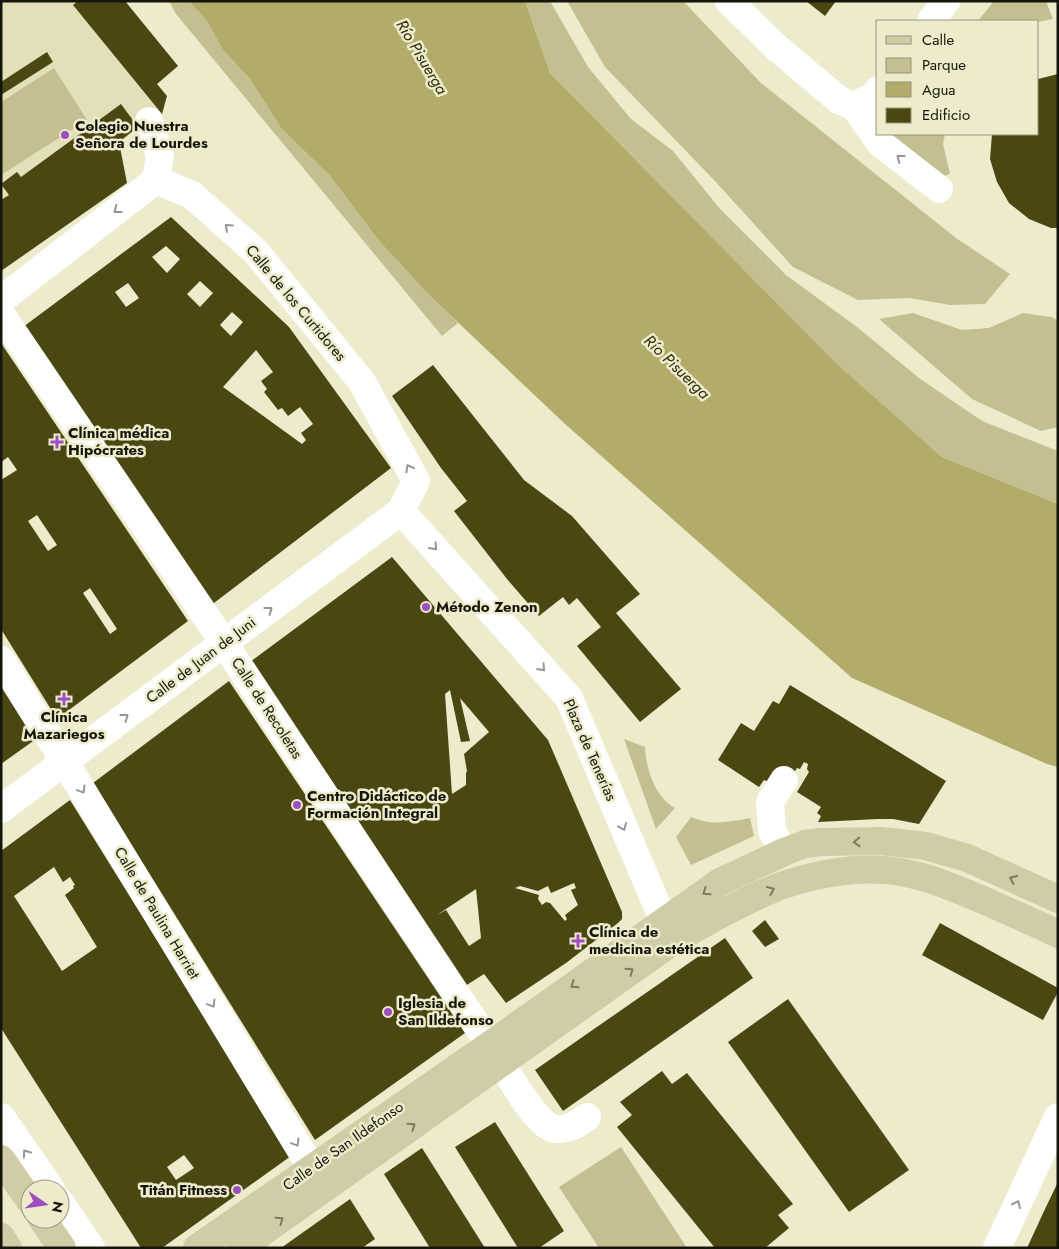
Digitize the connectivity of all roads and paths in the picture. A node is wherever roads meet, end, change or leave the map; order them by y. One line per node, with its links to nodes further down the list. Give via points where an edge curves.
1 (729, 1): 5 (street, via 776,47 839,100)
2 (946, 1): 3 (street)
3 (932, 20)
4 (876, 92): 5 (street)
5 (854, 106): 8 (street, one-way to 5, via 880,143)
6 (149, 121): 7 (street, via 160,156)
7 (156, 180): 9 (street, one-way to 9); 11 (street, Calle de los Curtidores, one-way to 7, via 416,481 362,382 256,252 192,195)
8 (938, 189)
9 (1, 300)
10 (1, 314): 12 (street, Calle de Recoletas)
11 (401, 511): 12 (street, Calle de Juan de Juni, one-way to 11); 20 (street, Plaza de Tenerías, one-way to 20, via 569,698)
12 (224, 643): 14 (street, Calle de Juan de Juni, one-way to 12); 22 (street, Calle de Recoletas)
13 (1, 660): 14 (street, Calle de Paulina Harriet)
14 (65, 762): 16 (street, Calle de Juan de Juni); 27 (street, Calle de Paulina Harriet, one-way to 27)
15 (784, 780): 17 (street, via 770,802 772,831)
16 (1, 809)
17 (784, 852): 18 (main road, Calle de San Ildefonso, one-way to 17, via 967,858 926,846 821,842); 20 (main road, Calle de San Ildefonso, one-way to 20, via 720,882)
18 (1058, 899)
19 (715, 918): 20 (street, Calle de San Ildefonso); 21 (main road, Calle de San Ildefonso, one-way to 21, via 794,882 842,872 883,870 911,874 958,889); 22 (main road, Calle de San Ildefonso, one-way to 19)
20 (664, 922): 22 (main road, Calle de San Ildefonso, one-way to 22)
21 (1058, 934)
22 (490, 1046): 24 (street, Calle de Recoletas, via 548,1126 567,1128); 27 (main road, Calle de San Ildefonso); 37 (main road, Calle de San Ildefonso, one-way to 22)
23 (1, 1117): 28 (street, one-way to 23)
24 (587, 1117)
25 (1058, 1117): 38 (street, one-way to 25)
26 (1, 1159): 29 (main road)
27 (311, 1167): 36 (main road, Calle de San Ildefonso)
28 (44, 1179)
29 (20, 1187)
30 (70, 1217): 35 (street)
31 (49, 1229): 34 (main road)
32 (1, 1237): 33 (main road)
33 (8, 1248)
34 (62, 1248)
35 (91, 1248)
36 (197, 1248)
37 (240, 1248)
38 (997, 1248)

